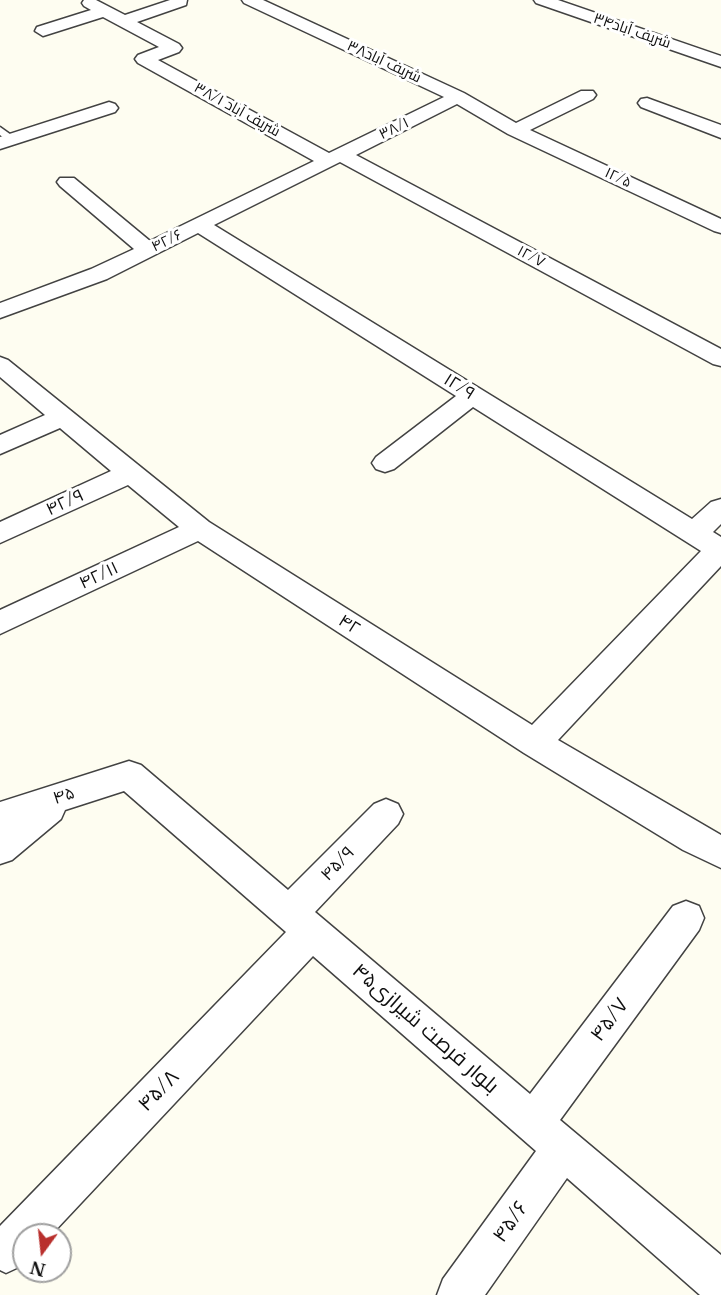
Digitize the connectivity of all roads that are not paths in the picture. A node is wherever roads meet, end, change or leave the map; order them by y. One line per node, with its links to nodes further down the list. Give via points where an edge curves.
1 (250, 0): 8 (street, شریف آباد۳۸)
2 (542, 0): 6 (street, شریف آباد۳۴)
3 (180, 2): 4 (street)
4 (123, 21): 5 (street, via 98,7 43,31); 14 (street, ۳۸/۱ شریف آباد, via 173,48 144,59)
5 (64, 45)
6 (721, 62)
7 (587, 95): 11 (street)
8 (458, 97): 11 (street, شریف آباد۳۸); 14 (street, ۳۸/۱)
9 (647, 103): 12 (street)
10 (109, 108): 13 (street)
11 (515, 129): 17 (street, ۱۲/۵)
12 (721, 132)
13 (4, 137)
14 (335, 158): 16 (street, ۴۲/۶); 20 (street, ۱۲/۷)
15 (67, 182): 18 (street)
16 (199, 225): 18 (street, ۴۲/۶); 22 (street, ۱۲/۹)
17 (721, 227)
18 (148, 250): 19 (street, ۴۲/۶, via 99,274)
19 (0, 311)
20 (721, 359)
21 (0, 365): 23 (street, ۴۲)
22 (473, 395): 25 (street); 30 (street, ۱۲/۹)
23 (63, 417): 24 (street); 26 (street, ۴۲)
24 (0, 445)
25 (385, 463)
26 (130, 473): 28 (street, ۴۲); 29 (street, ۴۲/۹)
27 (721, 509): 30 (street)
28 (198, 529): 32 (street, ۴۲/۱۱); 33 (street, ۴۲)
29 (0, 533)
30 (694, 533): 31 (street, ۱۲/۹)
31 (721, 549): 33 (street)
32 (0, 623)
33 (535, 743): 39 (street, ۴۲)
34 (129, 775): 35 (street, ۴۵); 41 (street, بلوار فرصت شیرازی۴۵)
35 (64, 797): 37 (street, ۴۵); 38 (street)
36 (386, 814): 41 (street, ۴۵/۹)
37 (0, 818)
38 (0, 849)
39 (721, 852)
40 (686, 918): 42 (street, ۴۵/۷)
41 (301, 922): 42 (street, بلوار فرصت شیرازی۴۵); 43 (street, ۴۵/۸)
42 (548, 1135): 44 (street, بلوار فرصت شیرازی۴۵); 45 (street, ۴۵/۶)
43 (6, 1251)
44 (721, 1284)
45 (459, 1295)

